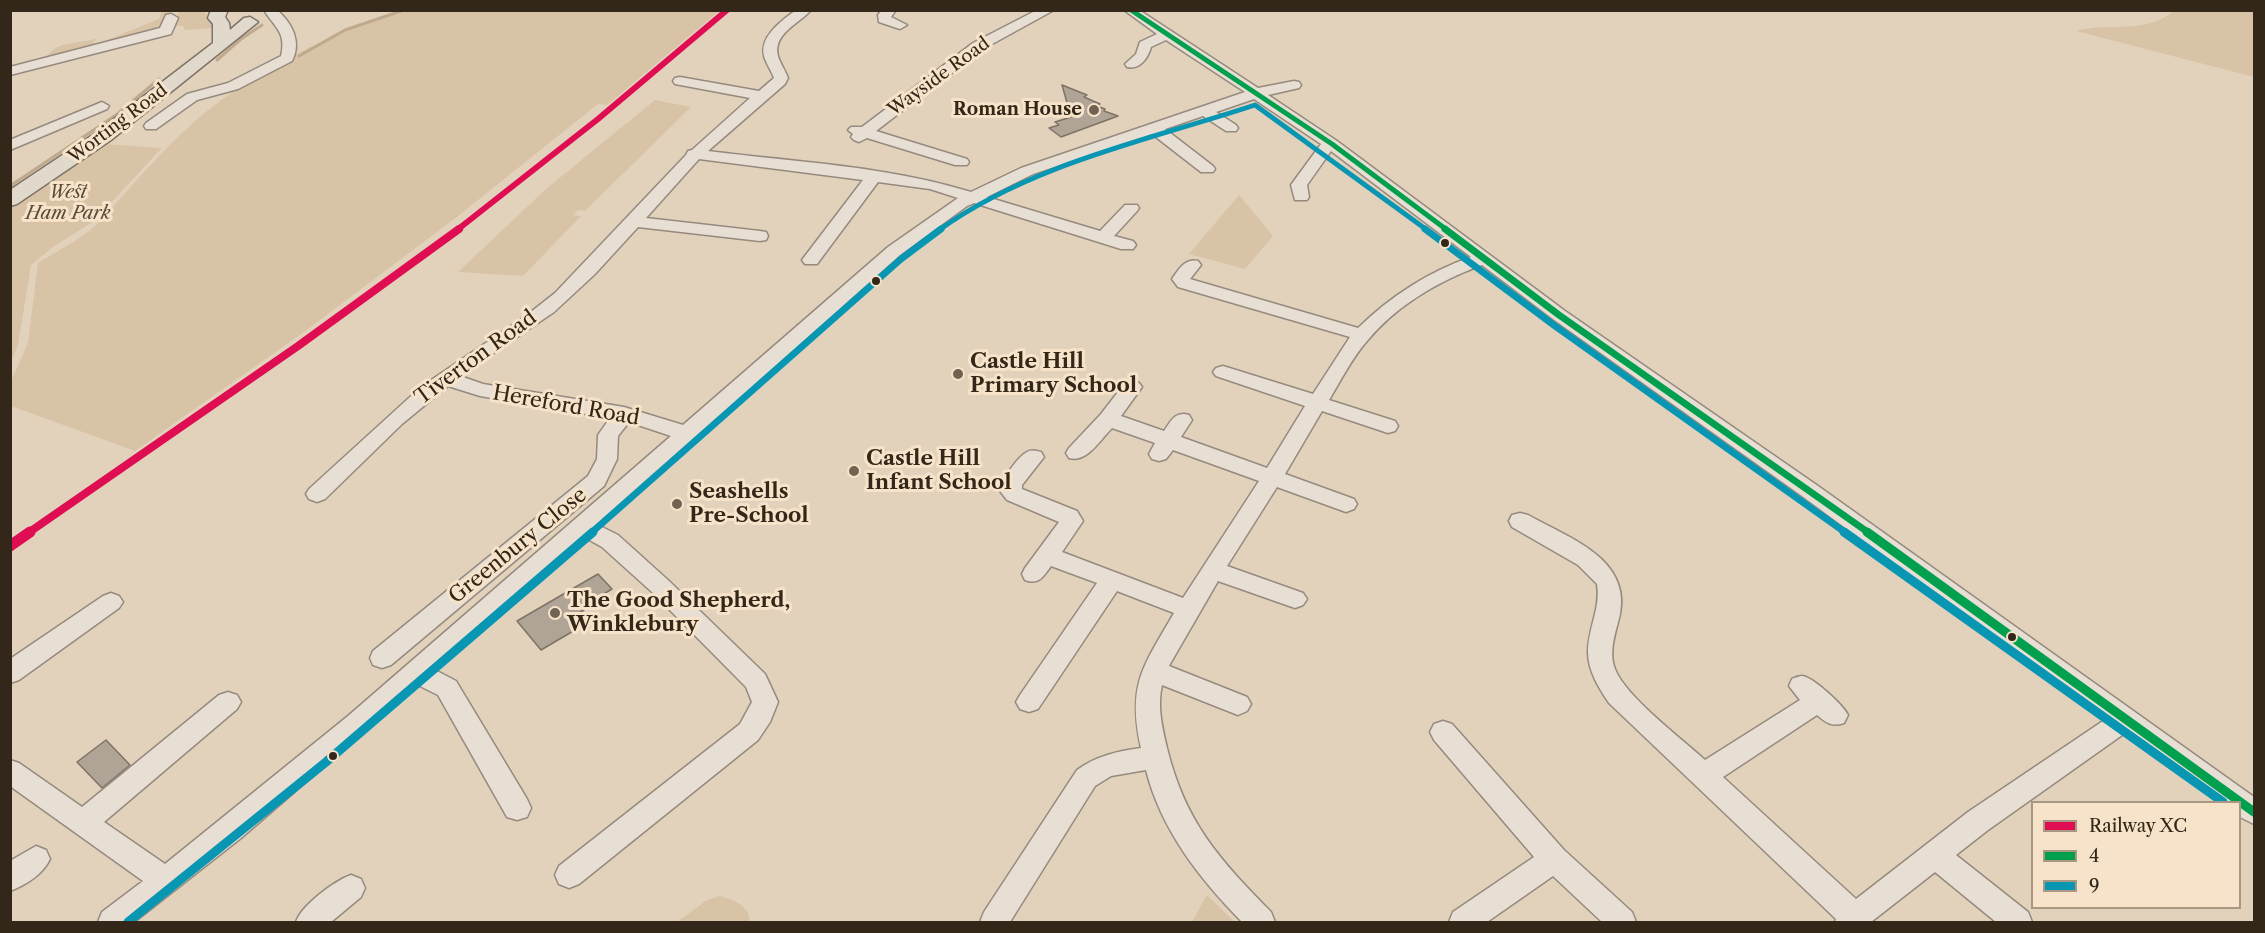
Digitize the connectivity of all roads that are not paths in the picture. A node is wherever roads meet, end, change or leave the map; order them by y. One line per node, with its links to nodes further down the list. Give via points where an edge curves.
1 (805, 10): 17 (street, Tiverton Road, via 770,44 781,78)
2 (890, 10): 8 (street, via 884,19)
3 (1048, 10): 26 (street, Wayside Road, via 978,46 859,133)
4 (1130, 10): 9 (street)
5 (274, 14): 7 (main road, Worting Road, via 252,21); 21 (street, Worting Road, via 288,37 287,57 241,83 192,97)
6 (171, 18): 11 (street, via 166,31)
7 (219, 20): 31 (main road, Worting Road, via 131,116)
8 (902, 25)
9 (1165, 35): 12 (street, via 1145,45 1142,56); 16 (street)
10 (90, 37): 11 (street, via 46,52)
11 (45, 61): 13 (street)
12 (1132, 66)
13 (10, 70)
14 (680, 81): 17 (street, via 701,81)
15 (1294, 85): 16 (street)
16 (1257, 93): 19 (street); 23 (street)
17 (760, 96): 25 (street, Tiverton Road)
18 (97, 110): 24 (street)
19 (1205, 111): 20 (street); 22 (street)
20 (1228, 123)
21 (151, 126)
22 (1153, 127): 27 (street); 30 (street, via 1035,168)
23 (1332, 144): 29 (street, via 1299,185); 38 (street)
24 (10, 146)
25 (693, 154): 28 (street); 33 (street, Tiverton Road)
26 (961, 162)
27 (1207, 169)
28 (874, 176): 30 (street, via 932,185); 37 (street)
29 (1301, 196)
30 (969, 198): 35 (street); 49 (street, via 894,251)
31 (10, 200)
32 (1131, 208): 35 (street)
33 (633, 220): 34 (street); 42 (street, Tiverton Road, via 558,299)
34 (760, 236)
35 (1103, 238): 36 (street)
36 (1127, 245)
37 (811, 260)
38 (1482, 260): 40 (street, via 1410,292); 73 (street)
39 (1195, 266): 40 (street, via 1181,279 1184,283)
40 (1362, 334): 44 (street)
41 (1223, 372): 44 (street)
42 (445, 378): 45 (street, Hereford Road, via 480,390); 54 (street, Tiverton Road, via 406,409)
43 (1132, 387): 46 (street)
44 (1316, 403): 48 (street); 53 (street)
45 (624, 414): 49 (street, Hereford Road); 65 (street, Greenbury Close, via 608,435 608,459 596,481)
46 (1108, 419): 50 (street); 51 (street)
47 (1182, 420): 50 (street)
48 (1388, 426)
49 (687, 434): 57 (street)
50 (1164, 448): 53 (street)
51 (1076, 453)
52 (1034, 457): 58 (street, via 1012,483 1011,491 1072,521)
53 (1272, 478): 55 (street); 59 (street)
54 (317, 494)
55 (1346, 504)
56 (1520, 521): 77 (street, via 1590,562 1603,574 1609,588 1610,608 1600,661 1606,679 1628,706)
57 (582, 525): 68 (street); 86 (street, via 610,541 661,587 756,681 765,702 749,732)
58 (1047, 555): 60 (street); 61 (street)
59 (1214, 570): 62 (street); 64 (street)
60 (1034, 574)
61 (1112, 580): 64 (street); 71 (street)
62 (1295, 599)
63 (111, 602): 67 (street, via 62,626)
64 (1188, 609): 66 (street)
65 (382, 658)
66 (1155, 671): 72 (street); 75 (street, via 1148,693 1148,717)
67 (10, 672)
68 (415, 672): 80 (street, via 447,688); 88 (street, via 315,760)
69 (1818, 701): 77 (street)
70 (228, 702): 82 (street)
71 (1029, 702)
72 (1238, 704)
73 (2126, 719): 78 (street); 83 (street)
74 (1442, 738): 85 (street)
75 (1156, 757): 93 (street, via 1115,762 1086,778); 94 (street, via 1171,809 1190,843)
76 (10, 771): 82 (street)
77 (1703, 776): 90 (street)
78 (2239, 801)
79 (2241, 803): 81 (street)
80 (517, 808)
81 (2254, 812)
82 (84, 822): 88 (street)
83 (1934, 854): 90 (street); 97 (street)
84 (36, 859): 87 (street)
85 (1554, 859): 95 (street); 96 (street)
86 (569, 875)
87 (10, 878)
88 (166, 881): 91 (street)
89 (351, 888): 92 (street)
90 (1852, 920)
91 (112, 922)
92 (310, 922)
93 (994, 922)
94 (1261, 922)
95 (1462, 922)
96 (1622, 922)
97 (2018, 922)

